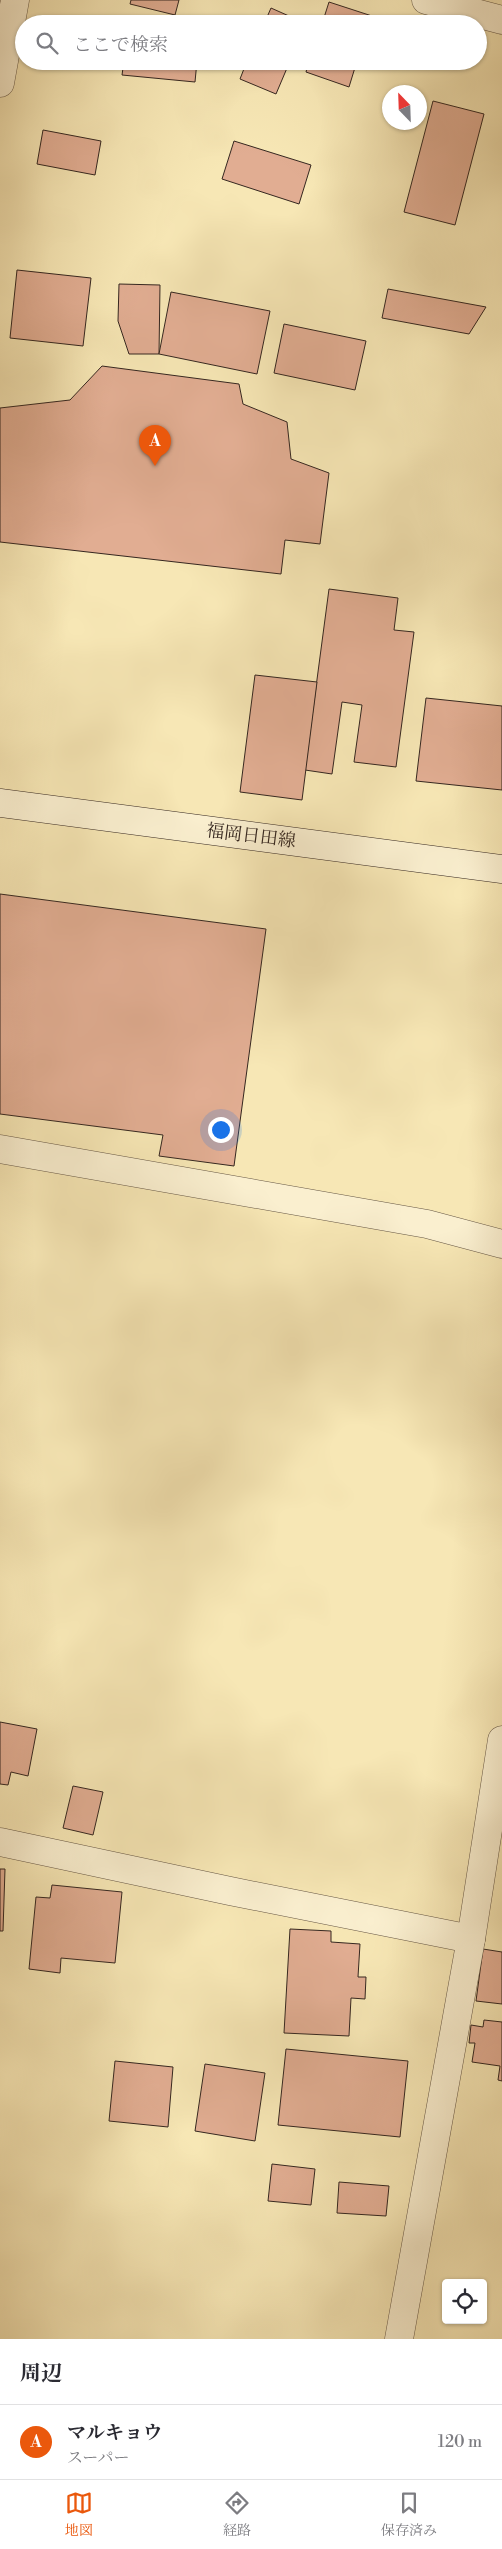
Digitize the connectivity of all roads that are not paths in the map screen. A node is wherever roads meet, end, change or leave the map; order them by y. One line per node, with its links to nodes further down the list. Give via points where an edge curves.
1 (15, 0): 6 (street)
2 (426, 0): 3 (street)
3 (483, 15)
4 (487, 16): 5 (street)
5 (502, 20)
6 (0, 83)
7 (0, 803): 8 (street, 福岡日田線)
8 (502, 868)
9 (0, 1149): 10 (street, via 427,1224)
10 (502, 1244)
11 (502, 1740): 13 (street)
12 (0, 1842): 13 (street, via 230,1892)
13 (471, 1939): 14 (street)
14 (399, 2339)

